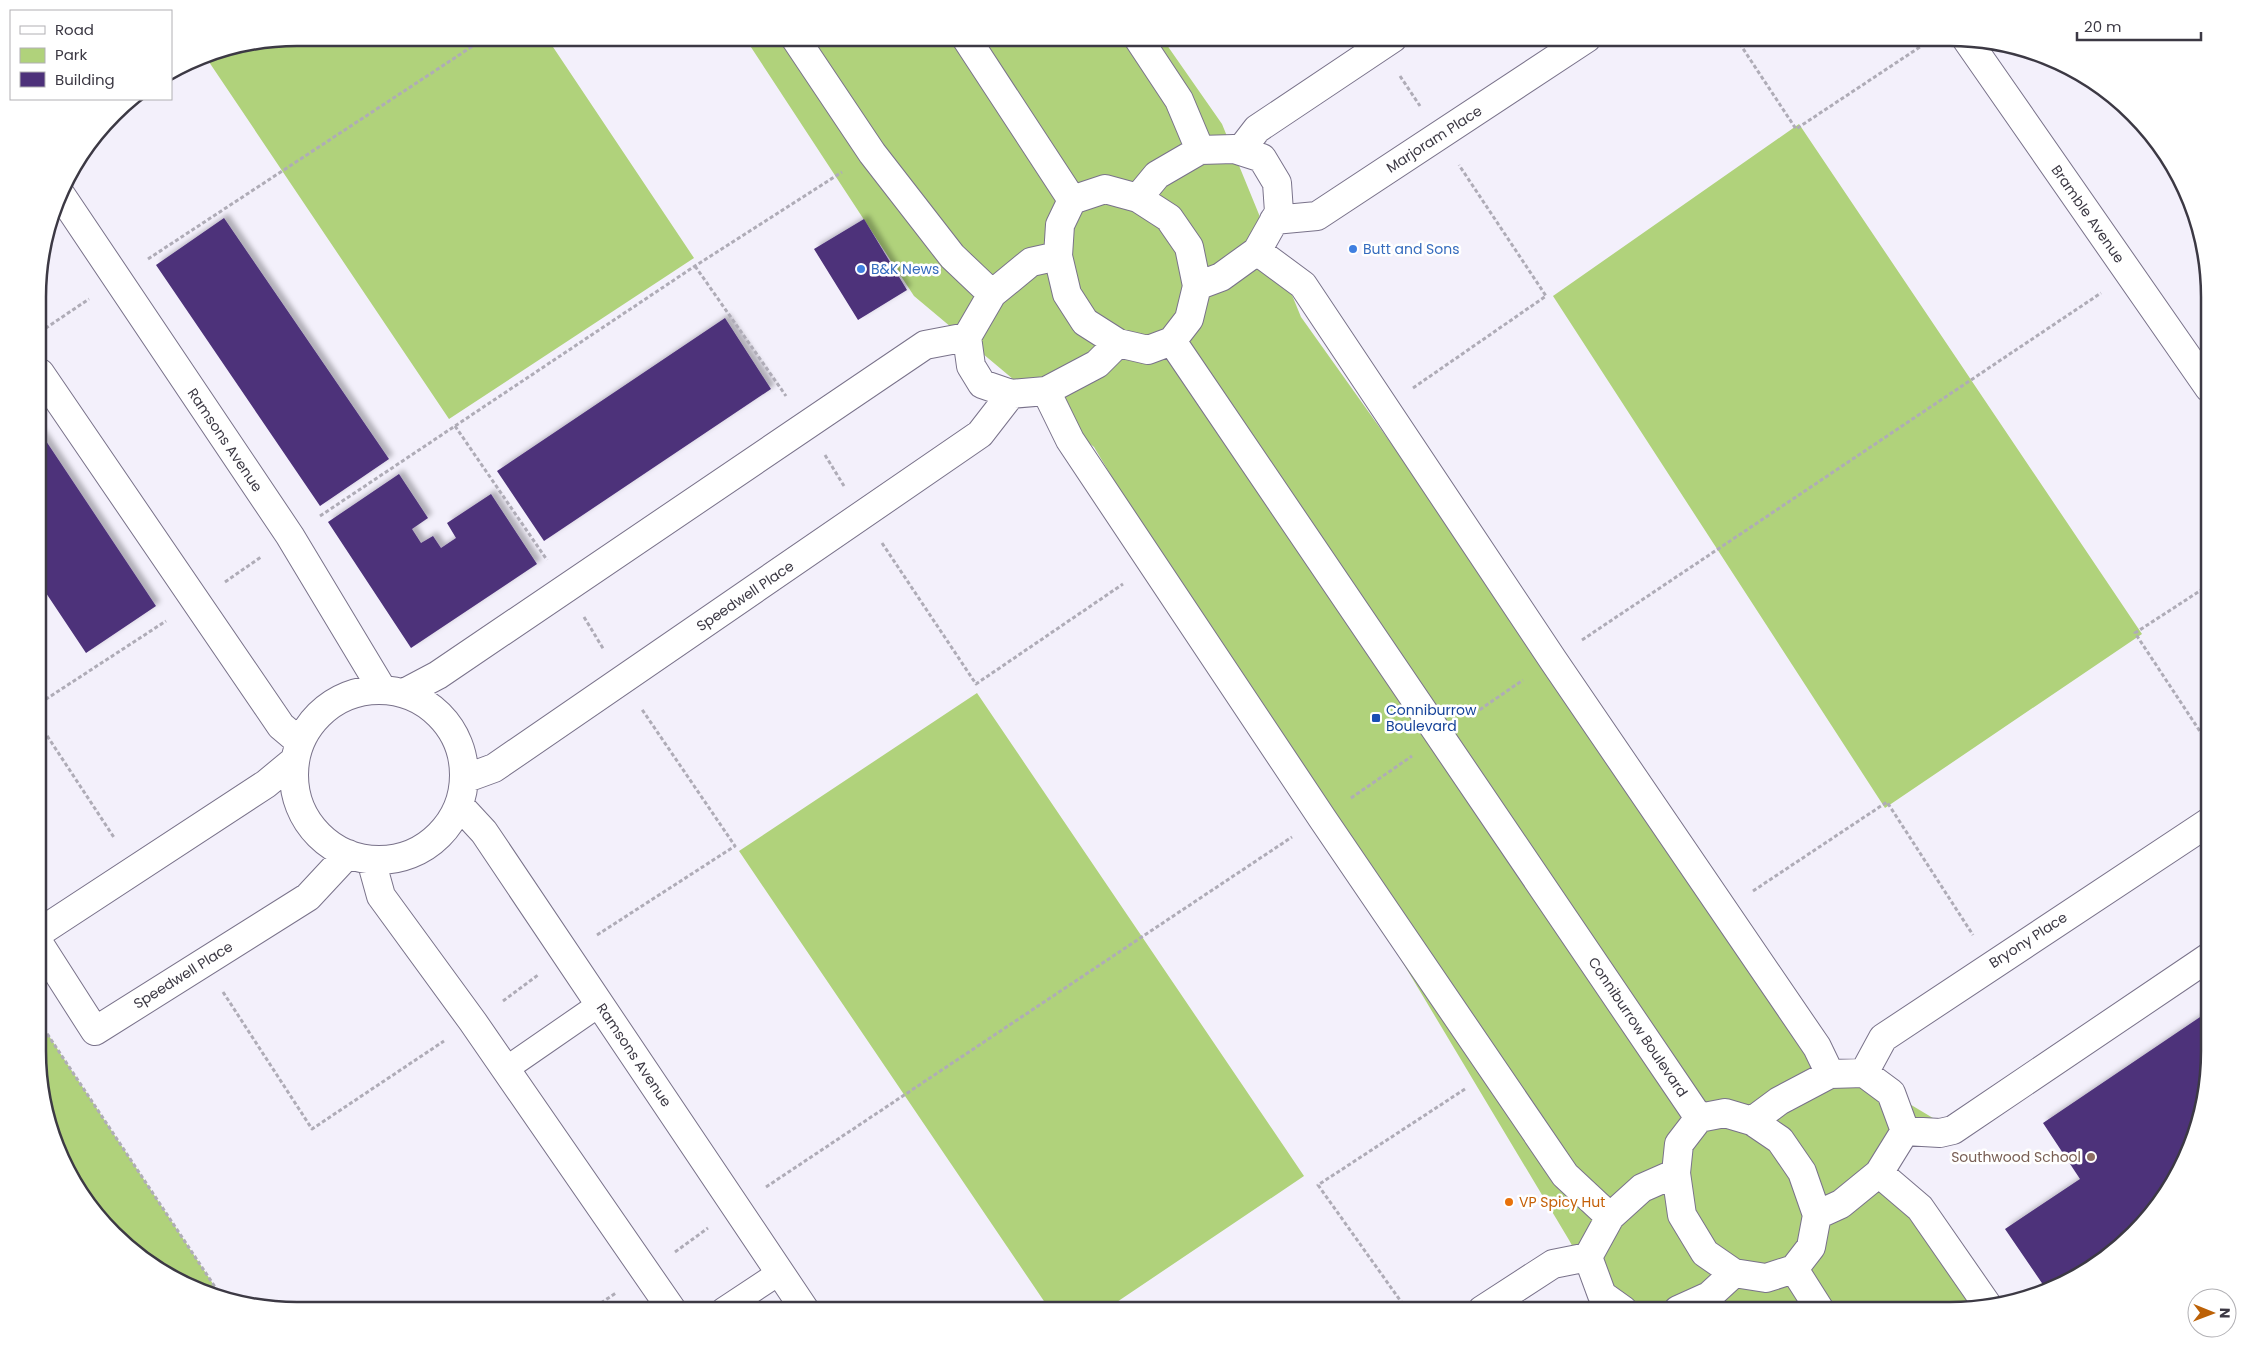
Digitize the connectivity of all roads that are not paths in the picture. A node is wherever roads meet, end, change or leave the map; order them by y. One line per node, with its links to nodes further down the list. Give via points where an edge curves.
1 (800, 46): 16 (street, via 872,153 952,256)
2 (971, 46): 10 (street)
3 (1143, 46): 7 (street, via 1179,100)
4 (1381, 46): 8 (street, via 1257,129)
5 (1575, 46): 12 (street, Marjoram Place, via 1317,216)
6 (1972, 47): 20 (street, Bramble Avenue)
7 (1200, 150): 8 (street); 9 (street, via 1158,176)
8 (1240, 151): 12 (street, via 1262,158 1277,183 1279,212)
9 (1138, 198): 10 (street, via 1105,188); 15 (street, via 1169,218 1188,247)
10 (1072, 200): 14 (street, via 1060,225)
11 (65, 202): 24 (street, Ramsons Avenue)
12 (1274, 220): 13 (street)
13 (1256, 251): 15 (street, via 1221,277); 35 (street, via 1303,285 1817,1047)
14 (1058, 256): 16 (street, via 1031,262); 19 (street, via 1067,294 1085,322)
15 (1198, 286): 18 (street, via 1189,319)
16 (992, 294): 17 (street)
17 (967, 337): 23 (street, via 970,366 982,384); 24 (street, via 925,345 438,676)
18 (1172, 341): 19 (street, via 1148,350); 36 (street, Conniburrow Boulevard)
19 (1118, 343): 22 (street, via 1097,364)
20 (2201, 377)
21 (46, 382): 25 (street)
22 (1046, 391): 23 (street); 42 (street, via 1070,440 1493,1071 1565,1176)
23 (1011, 394): 26 (street, Speedwell Place, via 980,434)
24 (393, 691): 25 (street, via 356,692 333,703 313,720); 26 (street, via 429,705 448,726 460,751)
25 (297, 751): 28 (street, via 294,784 308,820 328,843); 29 (street, via 266,784)
26 (462, 792): 28 (street, via 445,829 424,847 399,858); 32 (street, Ramsons Avenue, via 484,832)
27 (2201, 827): 34 (street, Bryony Place, via 1883,1038)
28 (360, 857): 30 (street, Speedwell Place, via 308,897 95,1031); 33 (street, via 381,896)
29 (46, 928)
30 (46, 954)
31 (2201, 962): 38 (street, via 1953,1130 1940,1133)
32 (600, 1004): 33 (lane); 46 (street, Ramsons Avenue)
33 (506, 1069): 48 (street)
34 (1864, 1073): 35 (street); 38 (street, via 1891,1093)
35 (1830, 1074): 37 (street, via 1779,1101)
36 (1699, 1118): 37 (street, via 1725,1113); 39 (street, via 1679,1144)
37 (1752, 1122): 41 (street, via 1780,1140 1802,1172)
38 (1905, 1131): 40 (street)
39 (1676, 1173): 42 (street, via 1642,1188); 45 (street, via 1682,1215 1704,1253)
40 (1879, 1173): 41 (street, via 1841,1204); 47 (street, via 1920,1208)
41 (1817, 1215): 44 (street, via 1811,1247)
42 (1610, 1217): 43 (street)
43 (1588, 1257): 51 (street, via 1553,1264); 52 (street, via 1602,1295)
44 (1794, 1269): 45 (street, via 1766,1278); 54 (street)
45 (1734, 1272): 53 (street, via 1709,1296)
46 (779, 1273): 49 (lane); 50 (street, Ramsons Avenue)
47 (1984, 1300)
48 (666, 1302)
49 (734, 1302)
50 (799, 1302)
51 (1494, 1302)
52 (1612, 1302)
53 (1696, 1302)
54 (1815, 1302)

